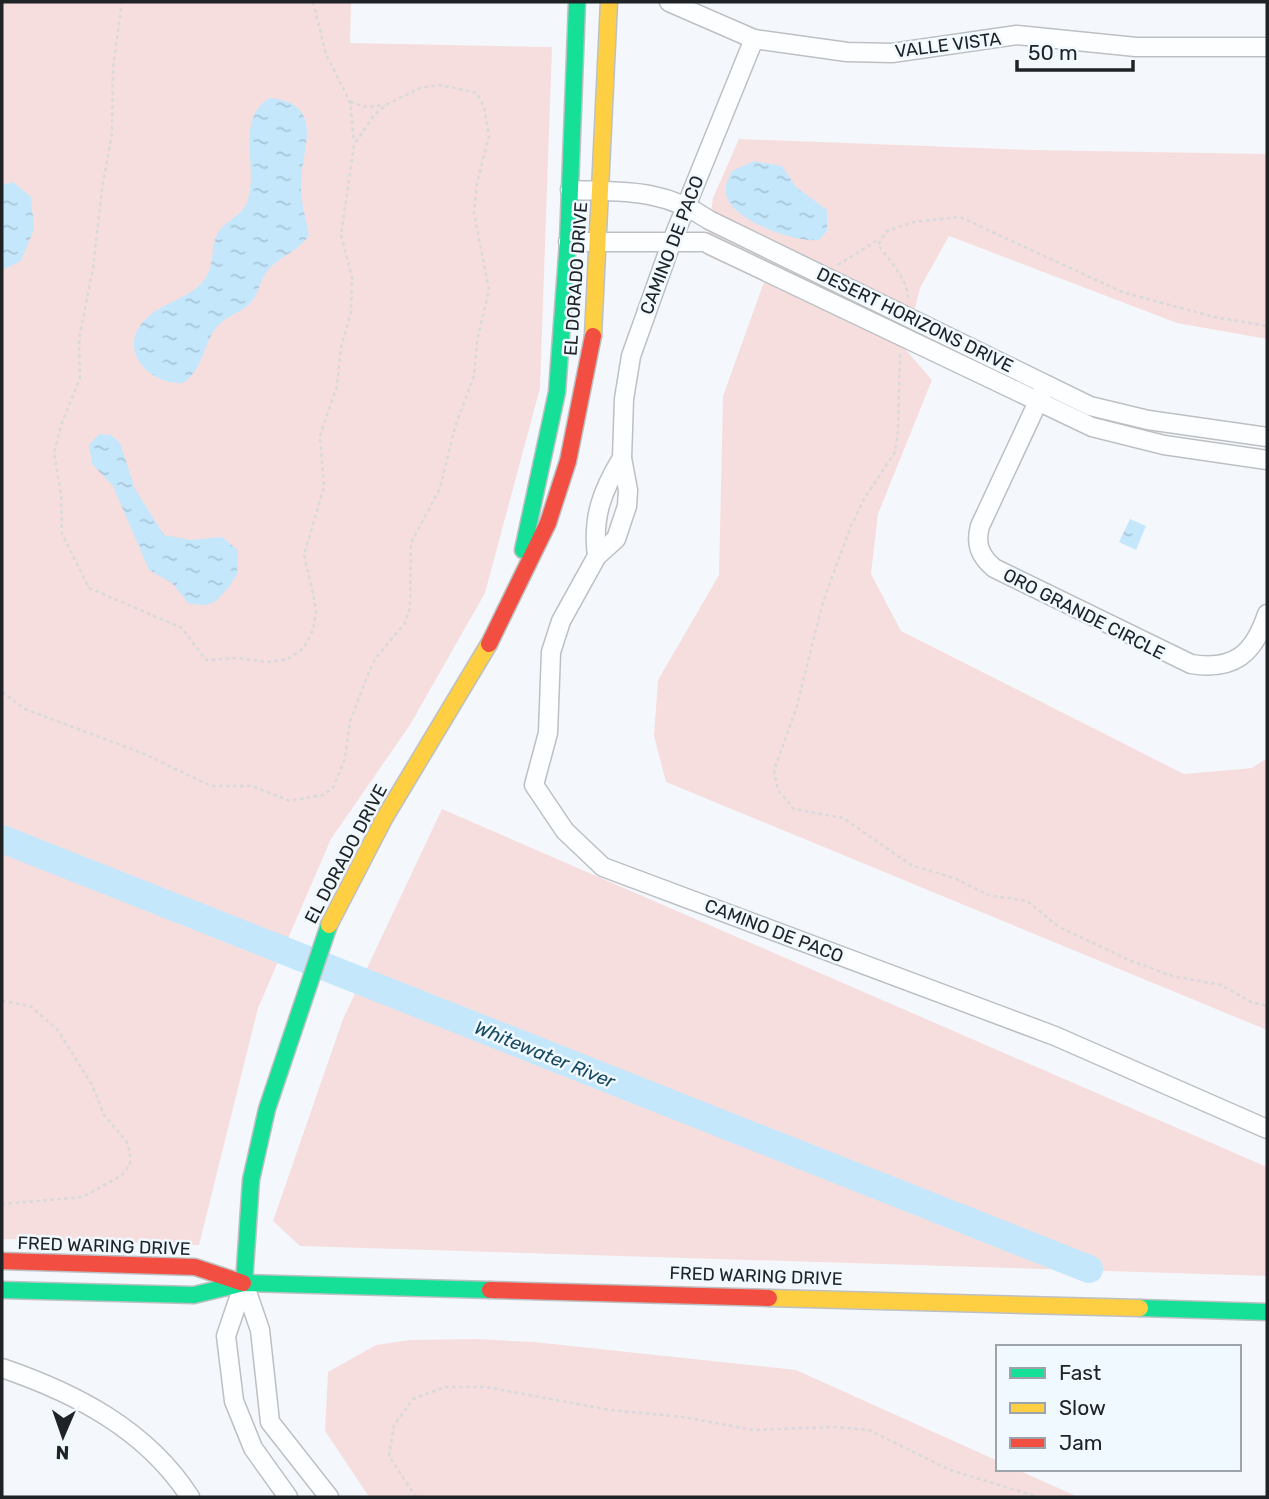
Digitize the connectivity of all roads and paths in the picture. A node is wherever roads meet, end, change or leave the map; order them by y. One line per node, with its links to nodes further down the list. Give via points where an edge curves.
1 (122, 2): 10 (path, via 113,66 112,133 79,340 80,378 54,453 62,534 89,588 182,628 206,660 288,659 304,648 313,630 316,612 304,555 324,487 320,436 337,386 353,296 341,235)
2 (313, 2): 8 (path, via 326,54)
3 (577, 2): 11 (main road, EL DORADO DRIVE)
4 (609, 2): 12 (main road, EL DORADO DRIVE)
5 (669, 2): 6 (street, VALLE VISTA)
6 (754, 40): 7 (street, VALLE VISTA, via 892,53 1017,35 1136,47); 13 (street, CAMINO DE PACO)
7 (1267, 47)
8 (350, 102): 9 (path, via 366,107); 10 (path)
9 (386, 105): 10 (path); 30 (path, via 420,88 440,85 477,93 489,136 474,213 489,301 477,341 474,376 455,427 445,473 411,543 410,608 405,623 369,672 350,721 345,758 333,788 323,795 290,801 251,786 211,786 25,709)
10 (354, 145)
11 (570, 190): 12 (street, DESERT HORIZONS DRIVE); 16 (main road, EL DORADO DRIVE)
12 (602, 191): 13 (street, DESERT HORIZONS DRIVE, via 649,192); 17 (main road, EL DORADO DRIVE)
13 (689, 206): 15 (street, CAMINO DE PACO); 18 (street, DESERT HORIZONS DRIVE)
14 (879, 239): 18 (path); 19 (path, via 878,245 908,289); 20 (path, via 887,231 913,222 960,217 1122,292)
15 (672, 241): 17 (street, DESERT HORIZONS DRIVE); 23 (street, DESERT HORIZONS DRIVE, via 704,242); 25 (street, CAMINO DE PACO, via 631,356)
16 (568, 242): 17 (street, DESERT HORIZONS DRIVE); 28 (main road, EL DORADO DRIVE, via 557,392)
17 (601, 242): 28 (main road, EL DORADO DRIVE, via 591,356 570,449 548,523)
18 (827, 276): 22 (street, DESERT HORIZONS DRIVE)
19 (908, 302)
20 (1267, 326)
21 (901, 347): 32 (path, via 895,452 850,526 823,602 796,709 774,770 778,790 794,809 843,818 911,865 988,895 1027,901 1059,927 1129,960 1172,976 1220,985)
22 (1047, 386): 23 (street, ORO GRANDE CIRCLE); 24 (street, DESERT HORIZONS DRIVE, via 1116,414)
23 (1037, 402): 26 (street, DESERT HORIZONS DRIVE, via 1118,436); 29 (street, ORO GRANDE CIRCLE, via 980,526 978,544 985,560 1191,664 1216,666 1239,659 1260,636)
24 (1267, 437)
25 (622, 458): 27 (street, CAMINO DE PACO, via 600,496 594,533); 27 (street, CAMINO DE PACO, via 627,506 616,539)
26 (1267, 460)
27 (597, 556): 33 (street, CAMINO DE PACO, via 561,621 551,652 548,733 534,785 565,831 603,867 1055,1035)
28 (514, 588): 36 (main road, EL DORADO DRIVE, via 488,646 385,817 324,934 267,1109 251,1180)
29 (1267, 614)
30 (2, 692)
31 (2, 1001): 34 (path, via 30,1006 57,1030 130,1153 130,1164 122,1175 83,1197)
32 (1267, 1006)
33 (1267, 1129)
34 (2, 1203)
35 (2, 1261): 36 (main road, FRED WARING DRIVE, via 195,1267)
36 (244, 1283): 37 (main road, FRED WARING DRIVE, via 194,1295); 38 (main road, FRED WARING DRIVE); 41 (street, via 226,1336 234,1401 253,1448); 42 (street, via 260,1330 270,1422)
37 (2, 1290)
38 (1267, 1311)
39 (2, 1368): 40 (street, via 78,1397 117,1422 156,1456)
40 (190, 1497)
41 (288, 1497)
42 (329, 1497)
43 (416, 1497): 44 (path, via 389,1456 394,1425 413,1399 436,1388 462,1387 517,1391 610,1410 752,1430 869,1430 928,1461)
44 (1038, 1497)

